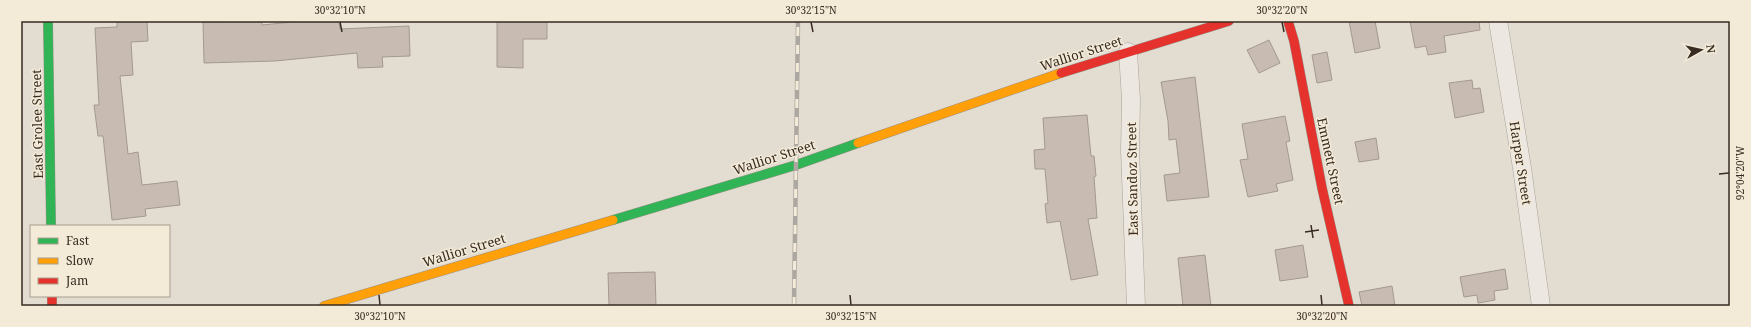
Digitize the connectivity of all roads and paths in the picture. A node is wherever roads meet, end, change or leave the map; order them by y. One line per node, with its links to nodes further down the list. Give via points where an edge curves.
1 (48, 21): 6 (street, East Grolee Street)
2 (1229, 21): 5 (street, Wallior Street)
3 (1288, 21): 9 (street, Emmett Street)
4 (1498, 21): 10 (street, Harper Street)
5 (1128, 52): 7 (street, Wallior Street, via 979,100 796,164); 8 (street, East Sandoz Street)
6 (51, 225)
7 (324, 306)
8 (1136, 306)
9 (1349, 306)
10 (1541, 306)

